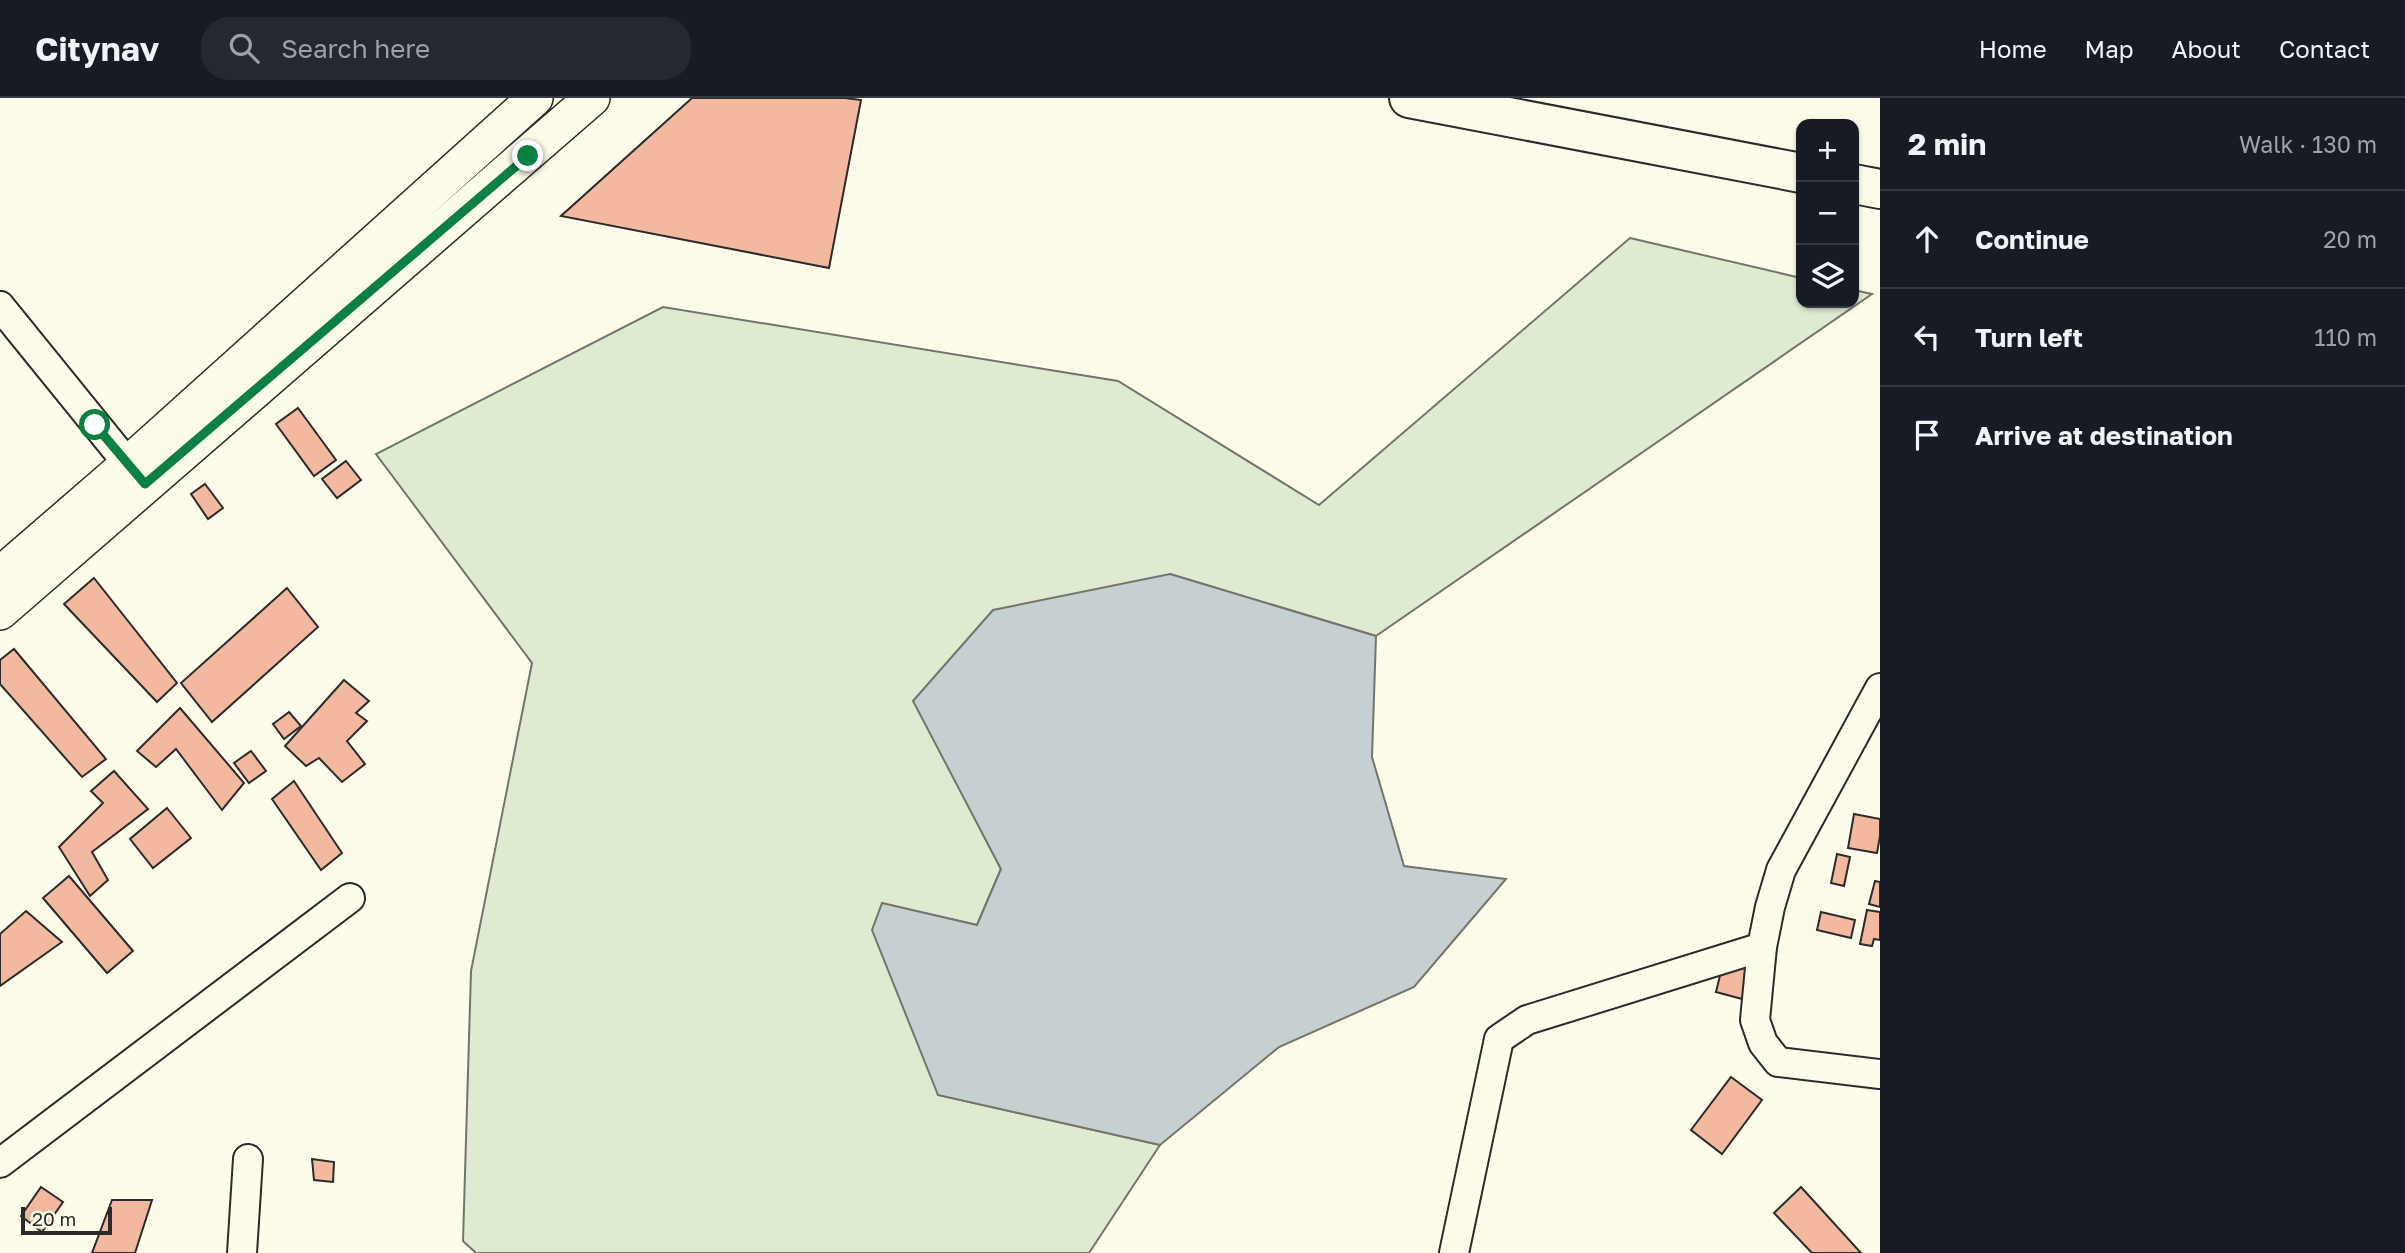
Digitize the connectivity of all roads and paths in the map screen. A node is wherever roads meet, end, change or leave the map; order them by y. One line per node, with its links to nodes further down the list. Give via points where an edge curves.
1 (535, 98): 8 (street)
2 (592, 98): 8 (street, via 528,156)
3 (1409, 98): 4 (highway)
4 (1796, 172)
5 (1859, 185): 6 (highway)
6 (1880, 189)
7 (0, 306): 8 (street)
8 (136, 475): 9 (street); 10 (street)
9 (0, 575)
10 (0, 612)
11 (1880, 688): 13 (street, via 1781,870)
12 (350, 898): 16 (street)
13 (1762, 947): 14 (street, via 1755,1020 1763,1043 1777,1062); 18 (street, via 1527,1020 1499,1039)
14 (1880, 1074)
15 (248, 1159): 17 (street)
16 (0, 1163)
17 (242, 1253)
18 (1454, 1253)

